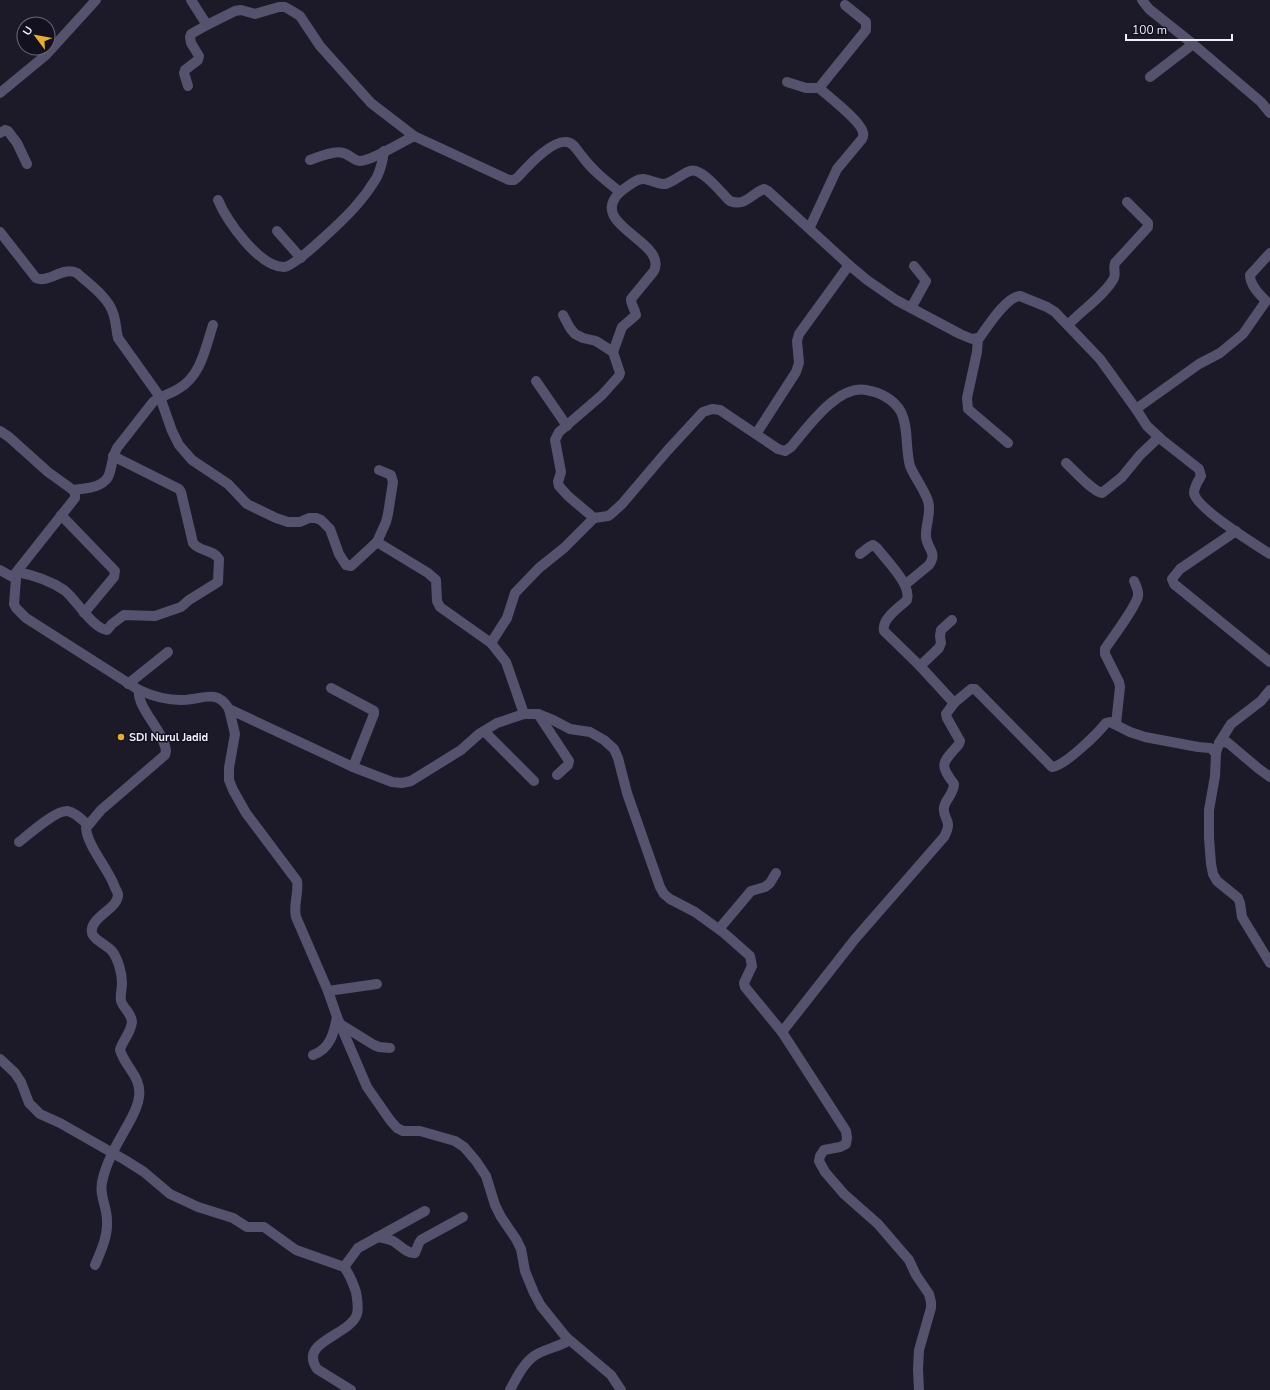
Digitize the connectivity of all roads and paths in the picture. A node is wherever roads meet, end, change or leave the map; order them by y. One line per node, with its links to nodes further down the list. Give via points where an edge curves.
1 (96, 0): 11 (street, via 46,55)
2 (191, 0): 5 (street)
3 (1142, 0): 6 (street, via 1149,9)
4 (845, 5): 10 (street, via 866,22 866,30)
5 (207, 25): 9 (street, via 190,37 199,56 198,60 185,70); 14 (street, via 235,11 255,14 279,7 292,10 300,16 320,46 365,98)
6 (1193, 44): 7 (street); 12 (street, via 1261,102)
7 (1150, 77)
8 (787, 82): 10 (street, via 806,88)
9 (188, 86)
10 (819, 88): 21 (street, via 853,118 864,134 862,140 837,169)
11 (0, 93)
12 (1270, 113)
13 (0, 133): 17 (street, via 8,131)
14 (414, 136): 15 (street); 18 (street, via 509,180 518,177 544,151 558,143 569,142 590,167)
15 (384, 151): 16 (street, via 377,156 358,161 343,152); 25 (street, via 376,178 358,204)
16 (310, 160)
17 (27, 164)
18 (620, 192): 21 (street, via 639,180 664,184 695,171 707,178 735,204 742,203 764,189); 34 (street, via 614,197 611,210 620,225 640,240 651,253 656,266 631,299 636,316 622,327)
19 (218, 200): 25 (street, via 223,213 241,237 265,260 288,267)
20 (1127, 202): 32 (street, via 1148,223 1148,227 1115,263 1115,274 1100,296)
21 (810, 228): 26 (street)
22 (277, 231): 25 (street)
23 (0, 232): 36 (street, via 36,278 43,280 69,271 77,273 107,302 113,313 118,338)
24 (1270, 253): 28 (street, via 1250,275 1250,280)
25 (301, 258)
26 (849, 265): 29 (street, via 867,280); 40 (street, via 799,334 799,363 796,372)
27 (914, 266): 29 (street, via 926,281)
28 (1268, 302): 37 (street, via 1243,334 1220,353)
29 (911, 308): 33 (street, via 960,334 972,339)
30 (563, 315): 34 (street, via 575,334)
31 (213, 325): 36 (street, via 198,369 178,390)
32 (1068, 325): 33 (street, via 1047,307 1018,296 1012,298); 37 (street, via 1100,358)
33 (978, 338): 42 (street, via 967,398 968,409)
34 (613, 352): 38 (street, via 619,376)
35 (536, 381): 38 (street)
36 (160, 397): 43 (street, via 153,402 121,442); 50 (street, via 179,446 192,460 228,484 247,504 288,522 300,522 309,518 321,520 330,529 339,554 348,566 359,560)
37 (1136, 408): 41 (street, via 1147,426)
38 (567, 426): 48 (street, via 559,432 555,440 560,472 559,486)
39 (0, 431): 46 (street)
40 (756, 434): 48 (street, via 720,410 703,412 622,504 608,516); 56 (street, via 785,451 829,405 852,390 866,390 885,396 896,404 905,426 910,465 928,502 925,531 933,557 929,565)
41 (1159, 437): 44 (street, via 1122,477 1102,493); 49 (street, via 1199,469 1201,476 1194,495 1214,516)
42 (1008, 443)
43 (113, 456): 46 (street, via 110,474 106,480 90,488); 57 (street, via 181,492 193,543 219,559 218,582 172,611 155,616 124,615 107,630 103,630)
44 (1066, 463)
45 (379, 470): 50 (street, via 391,475 393,482 386,522)
46 (73, 490): 47 (street, via 75,498)
47 (61, 515): 54 (street); 57 (street, via 115,571 114,577)
48 (594, 518): 59 (street, via 515,593 507,618)
49 (1236, 531): 52 (street); 61 (street, via 1180,569 1172,579 1174,584)
50 (377, 542): 59 (street, via 436,580 440,607)
51 (860, 554): 56 (street, via 873,545)
52 (1270, 554)
53 (0, 570): 54 (street)
54 (14, 574): 57 (street, via 36,575 64,590); 63 (street, via 14,604 26,618)
55 (1134, 581): 71 (street, via 1138,597 1105,649 1120,682)
56 (906, 584): 62 (street, via 909,596 907,600 886,621 883,628)
57 (84, 613)
58 (952, 620): 62 (street, via 941,630 939,648)
59 (491, 643): 69 (street, via 508,666)
60 (168, 652): 63 (street)
61 (1270, 662)
62 (920, 666): 67 (street)
63 (128, 684): 65 (street)
64 (331, 688): 74 (street, via 374,711)
65 (139, 690): 68 (street, via 174,700 214,696); 78 (street, via 140,701 160,733 165,755 101,810)
66 (1270, 690): 73 (street, via 1261,701 1231,724)
67 (954, 703): 71 (street, via 971,689 975,689 1052,767 1083,746 1106,723); 86 (street, via 946,716 960,741 944,765 946,774 954,784 953,792 944,806 949,823 948,830 855,939)
68 (229, 709): 74 (street); 84 (street, via 235,734 229,780 246,813 297,881 296,917)
69 (524, 714): 70 (street); 72 (street, via 497,723)
70 (538, 714): 75 (street, via 569,761); 81 (street, via 570,729 590,732 614,749 662,891 670,899 696,912)
71 (1116, 724): 73 (street, via 1145,737)
72 (484, 731): 74 (street, via 461,750 411,781 392,782); 77 (street)
73 (1217, 748): 76 (street, via 1227,742); 82 (street, via 1210,810 1210,854 1213,874 1238,898 1242,917)
74 (353, 767)
75 (557, 775)
76 (1270, 777)
77 (534, 781)
78 (88, 825): 79 (street, via 72,813 61,812); 90 (street, via 88,837 118,894 114,903 92,928 92,933 113,952 120,970 120,997 132,1020 120,1050 121,1056 134,1073 140,1097 136,1110)
79 (19, 842)
80 (776, 873): 81 (street, via 765,886 751,892)
81 (719, 930): 86 (street, via 750,956 752,966 744,983)
82 (1270, 963)
83 (378, 984): 84 (street)
84 (328, 991): 85 (street)
85 (339, 1020): 87 (street, via 374,1045); 88 (street, via 326,1047); 96 (street, via 368,1087 397,1128 403,1131 420,1131 455,1141 476,1161 486,1176 501,1217 521,1249 525,1271 534,1293)
86 (782, 1032): 100 (street, via 846,1131 846,1144 824,1150 820,1156 819,1161 825,1172 844,1194 878,1224 909,1260 930,1294 930,1308 919,1350)
87 (390, 1048)
88 (313, 1055)
89 (0, 1060): 90 (street, via 15,1073 29,1103 40,1114)
90 (113, 1153): 94 (street, via 102,1179 101,1194 107,1221 103,1248); 95 (street, via 144,1172 170,1194 198,1208 228,1216 247,1227 264,1227 296,1250)
91 (425, 1211): 93 (street)
92 (463, 1217): 93 (street, via 421,1240 415,1253 410,1253 387,1239)
93 (377, 1237): 95 (street, via 358,1248)
94 (95, 1264)
95 (344, 1267): 97 (street, via 349,1273 357,1296 358,1313 353,1322 322,1343 312,1356 316,1369)
96 (566, 1337): 98 (street, via 566,1342 535,1355 528,1361); 99 (street, via 611,1375)
97 (351, 1390)
98 (510, 1390)
99 (621, 1390)
100 (919, 1390)

